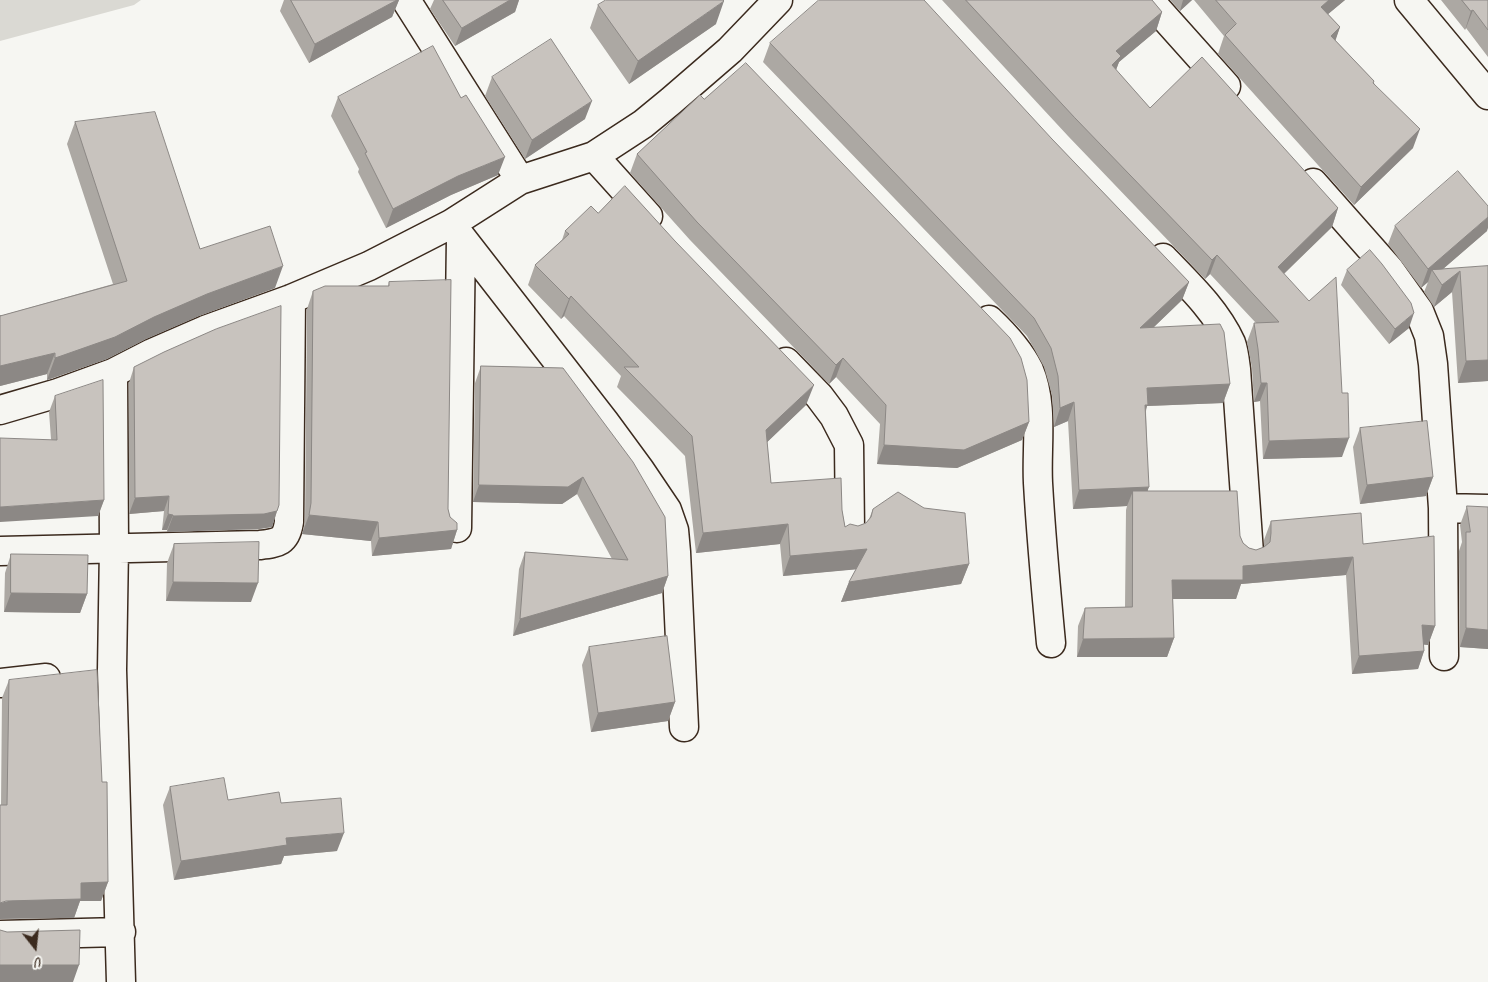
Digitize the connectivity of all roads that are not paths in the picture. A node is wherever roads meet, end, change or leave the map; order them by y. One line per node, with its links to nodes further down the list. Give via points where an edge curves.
1 (406, 0): 11 (street)
2 (778, 0): 5 (street)
3 (1149, 0): 8 (street)
4 (1409, 0): 7 (street)
5 (730, 50): 6 (street); 9 (street, via 643,124)
6 (750, 71)
7 (1488, 96)
8 (1243, 106)
9 (594, 156): 11 (street); 13 (street)
10 (1296, 164): 20 (street, via 1389,269 1419,311 1429,336 1434,364)
11 (520, 180): 12 (street)
12 (456, 230): 15 (street); 22 (street); 31 (street, via 604,421 666,510 674,530 676,552)
13 (666, 236)
14 (1144, 239): 26 (street, via 1198,295 1220,322 1232,345)
15 (291, 299): 18 (street, via 205,330); 24 (street, via 288,533 273,544)
16 (974, 304): 27 (street, via 1016,347 1029,371 1036,396 1038,481)
17 (766, 341): 23 (street, via 819,396 849,445)
18 (113, 373): 19 (street); 24 (street)
19 (0, 410)
20 (1443, 508): 21 (street); 28 (street)
21 (1488, 509)
22 (457, 528)
23 (850, 530)
24 (114, 547): 25 (street); 29 (street)
25 (0, 551)
26 (1249, 553)
27 (1051, 643)
28 (1444, 656)
29 (112, 670): 30 (street); 32 (street)
30 (0, 683)
31 (684, 727)
32 (121, 932): 33 (street); 34 (street)
33 (0, 934)
34 (121, 982)

